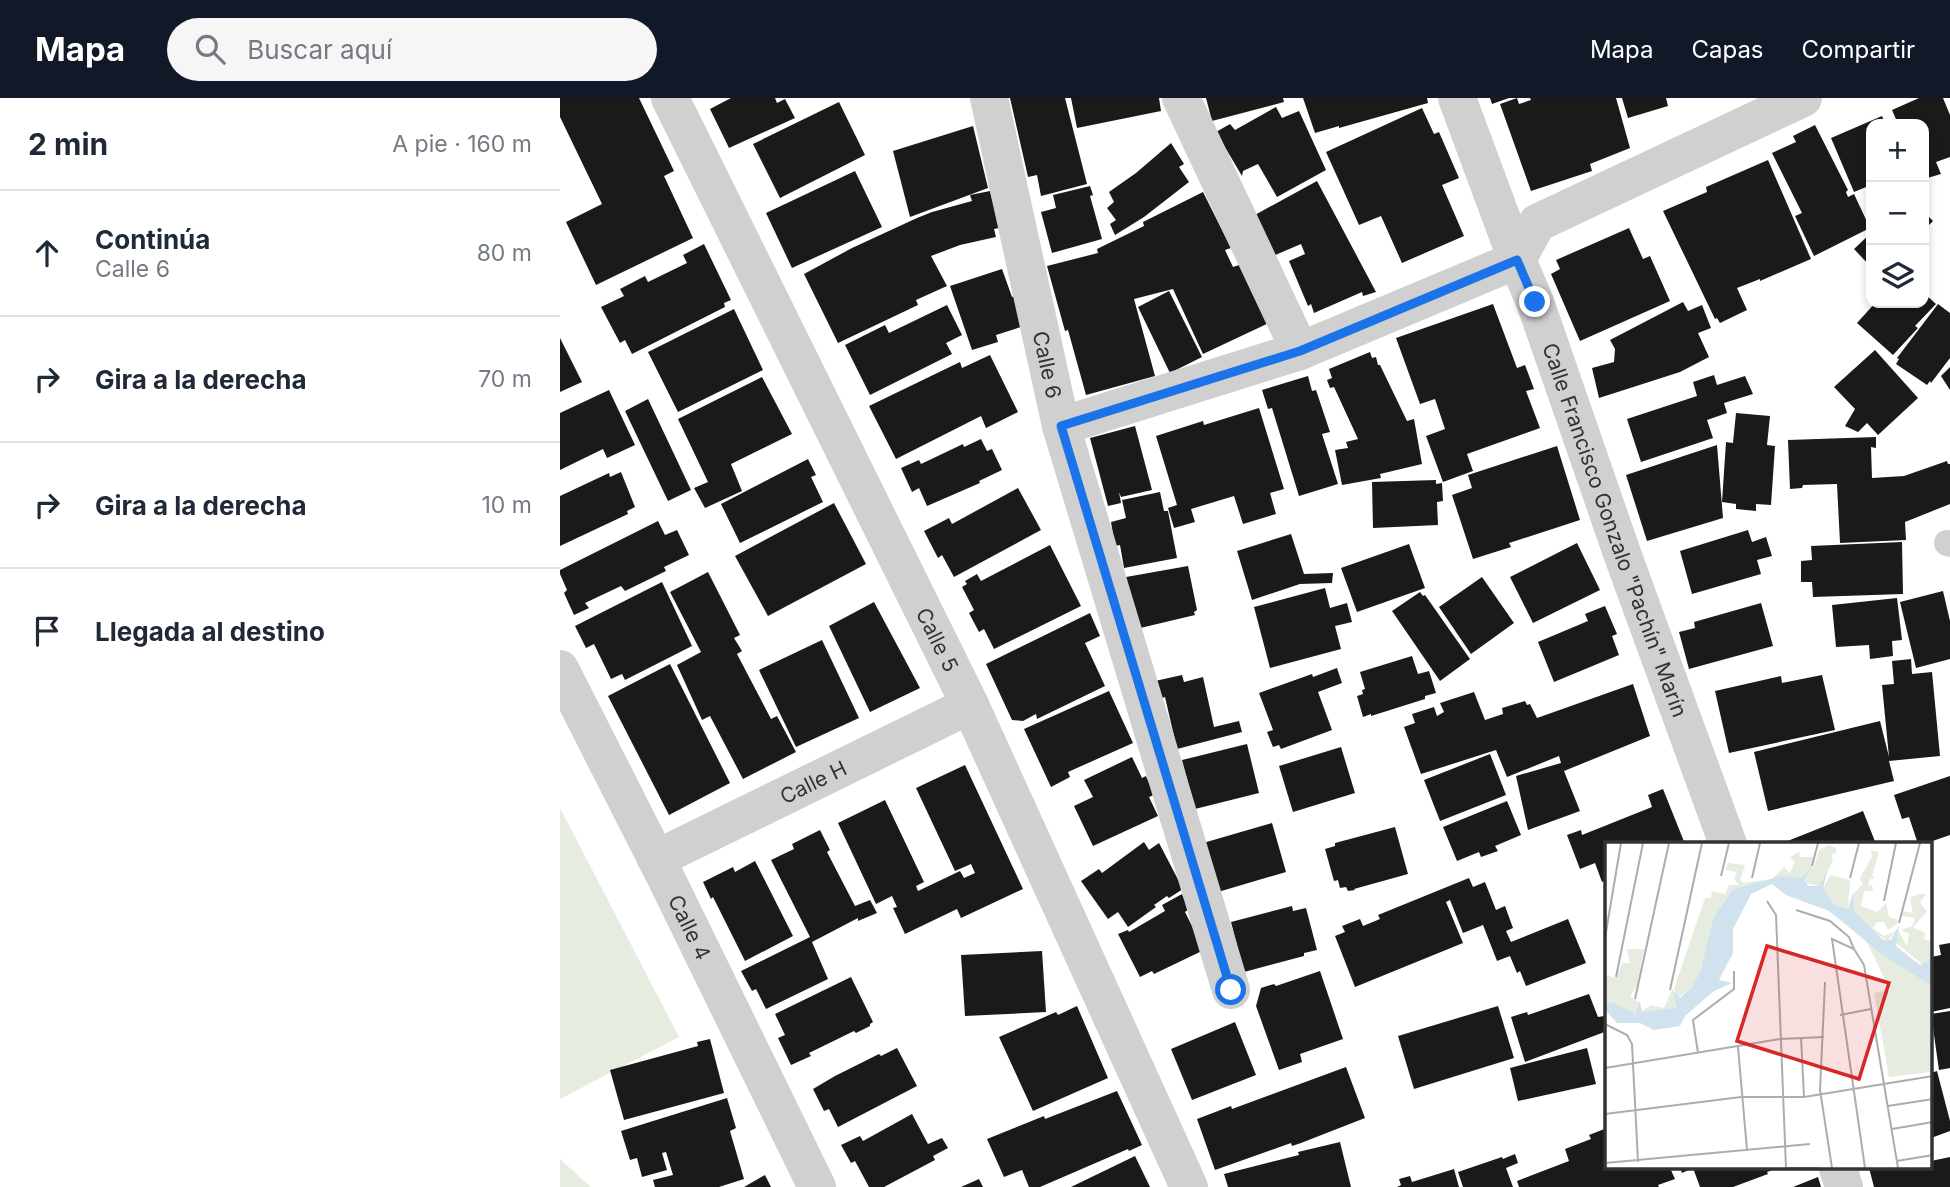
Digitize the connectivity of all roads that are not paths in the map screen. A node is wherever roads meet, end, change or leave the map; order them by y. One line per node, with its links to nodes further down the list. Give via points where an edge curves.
1 (670, 98): 10 (street, Calle 5)
2 (989, 98): 8 (street, Calle 6)
3 (1181, 98): 7 (street)
4 (1457, 98): 6 (street, Calle Francisco Gonzalo "Pachín" Marín)
5 (1803, 98): 6 (street, via 1537,223)
6 (1517, 260): 7 (street); 11 (street, Calle Francisco Gonzalo "Pachín" Marín)
7 (1300, 351): 8 (street)
8 (1061, 426): 13 (street, Calle 6)
9 (560, 669): 12 (street, Calle 4)
10 (970, 705): 12 (street, Calle H); 16 (street, Calle 5)
11 (1727, 842)
12 (656, 859): 15 (street, Calle 4)
13 (1231, 990)
14 (1839, 1170): 17 (street)
15 (817, 1187)
16 (1189, 1187)
17 (1844, 1187)

